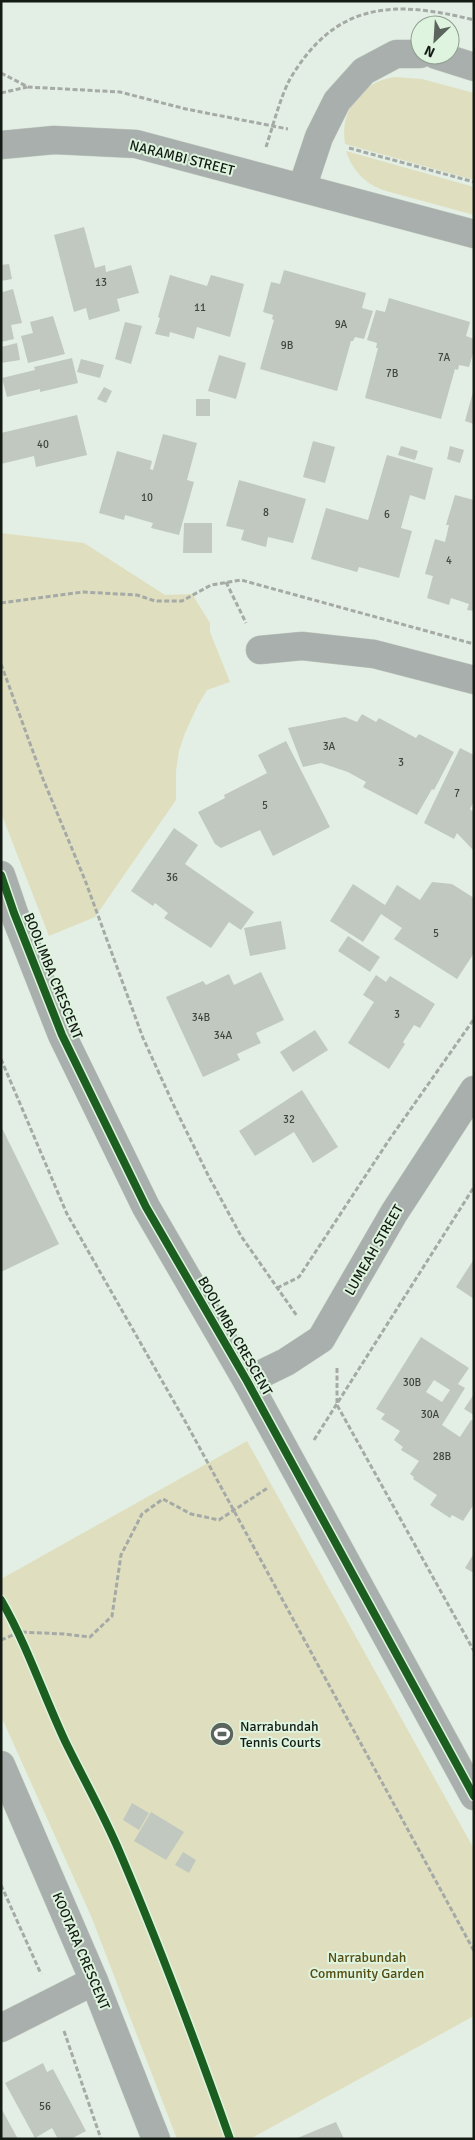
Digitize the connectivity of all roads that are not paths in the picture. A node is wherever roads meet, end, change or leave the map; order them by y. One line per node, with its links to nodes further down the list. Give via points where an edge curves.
1 (410, 54): 5 (street, via 396,54 364,71 337,101 319,137)
2 (460, 63): 3 (street)
3 (474, 67)
4 (1, 145): 5 (street, NARAMBI STREET, via 54,140 136,144)
5 (302, 188): 6 (street, NARAMBI STREET)
6 (474, 234)
7 (260, 650): 8 (street, via 302,646 374,654)
8 (474, 680)
9 (1, 875): 11 (street, BOOLIMBA CRESCENT, via 62,1034 146,1207)
10 (474, 1090): 11 (street, LUMEAH STREET, via 394,1213 321,1339 286,1362)
11 (247, 1381): 13 (street, BOOLIMBA CRESCENT)
12 (1, 1765): 14 (street, KOOTARA CRESCENT)
13 (474, 1796)
14 (94, 1981): 15 (street); 16 (street, KOOTARA CRESCENT)
15 (1, 2028)
16 (156, 2139)

